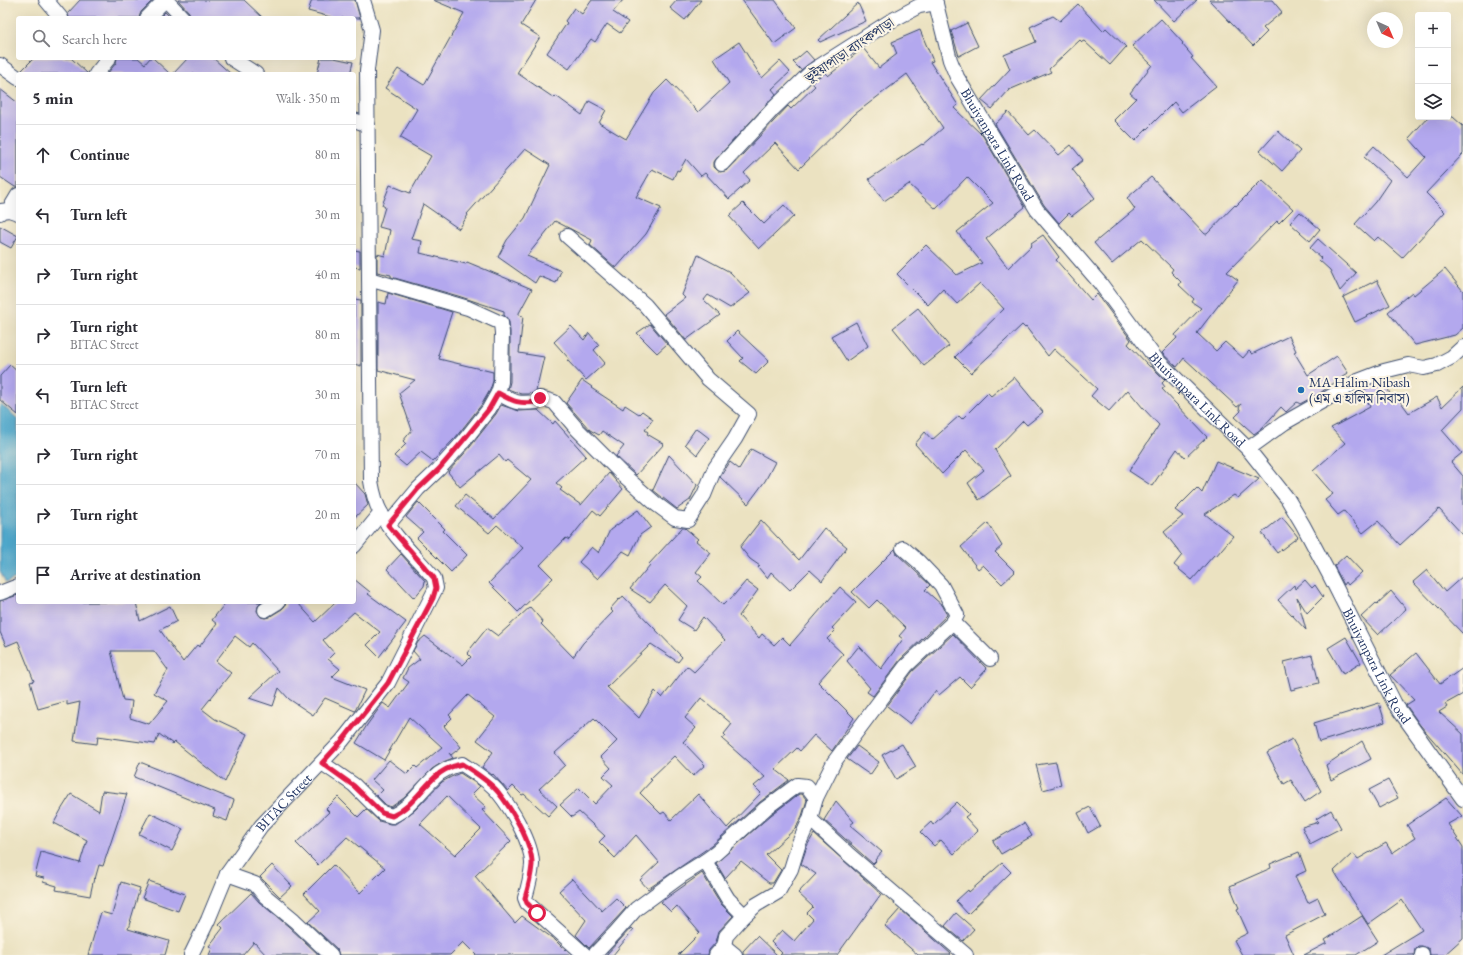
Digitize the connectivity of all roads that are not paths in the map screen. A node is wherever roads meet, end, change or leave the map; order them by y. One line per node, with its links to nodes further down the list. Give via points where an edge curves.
1 (46, 0): 5 (street)
2 (166, 0): 6 (street); 7 (street)
3 (363, 0): 13 (street, BITAC Street, via 372,30 367,70)
4 (936, 2): 14 (street, ভুইয়াপাড়া ব্যাংকপাড়া, via 919,6 889,22 812,71 773,108); 21 (street, Bhuiyanpara Link Road, via 950,60 957,77 1037,210 1100,283 1156,360)
5 (59, 16)
6 (149, 16)
7 (181, 16)
8 (234, 60): 10 (street)
9 (0, 65): 11 (street)
10 (253, 72)
11 (16, 77)
12 (356, 121): 13 (street)
13 (368, 125): 18 (street, BITAC Street)
14 (722, 164)
15 (16, 198): 16 (street)
16 (6, 211)
17 (567, 236): 20 (street, via 645,305 708,379 749,414 715,468 704,495 688,520 675,518 656,504 621,473 554,402 540,398 537,402 522,404)
18 (369, 279): 20 (street, via 468,308 501,323 501,382); 22 (street, BITAC Street, via 371,481 374,498)
19 (1463, 347): 21 (street, via 1437,365 1424,368 1408,365 1358,381 1284,423)
20 (498, 393): 23 (street, via 489,409 462,442)
21 (1248, 449): 34 (street, Bhuiyanpara Link Road, via 1287,498 1303,525 1395,704)
22 (381, 513): 23 (street, BITAC Street); 24 (street)
23 (388, 525): 32 (street, BITAC Street, via 434,578 436,588 388,683)
24 (356, 544)
25 (903, 548): 30 (street, via 940,585 957,615)
26 (16, 587): 27 (street)
27 (0, 592)
28 (275, 604): 29 (street)
29 (265, 610)
30 (953, 622): 31 (street); 33 (street, via 906,666 834,762)
31 (990, 658)
32 (322, 763): 37 (street, BITAC Street, via 261,826); 42 (street, via 354,786 382,813 392,816 401,812 435,777 452,766 462,764 477,774 498,792 515,816 528,843 532,864 525,898 527,903)
33 (816, 798): 35 (street); 36 (street, via 807,786 797,785 766,808)
34 (1463, 799)
35 (810, 819): 38 (street, via 791,870 778,892 756,905); 45 (street)
36 (705, 861): 38 (street, via 728,899); 43 (street, via 636,909)
37 (227, 874): 40 (street, BITAC Street); 41 (street, via 255,884)
38 (743, 917): 39 (street, via 726,936)
39 (720, 951): 44 (street)
40 (191, 955)
41 (331, 955)
42 (585, 955)
43 (594, 955)
44 (735, 955)
45 (966, 955)

